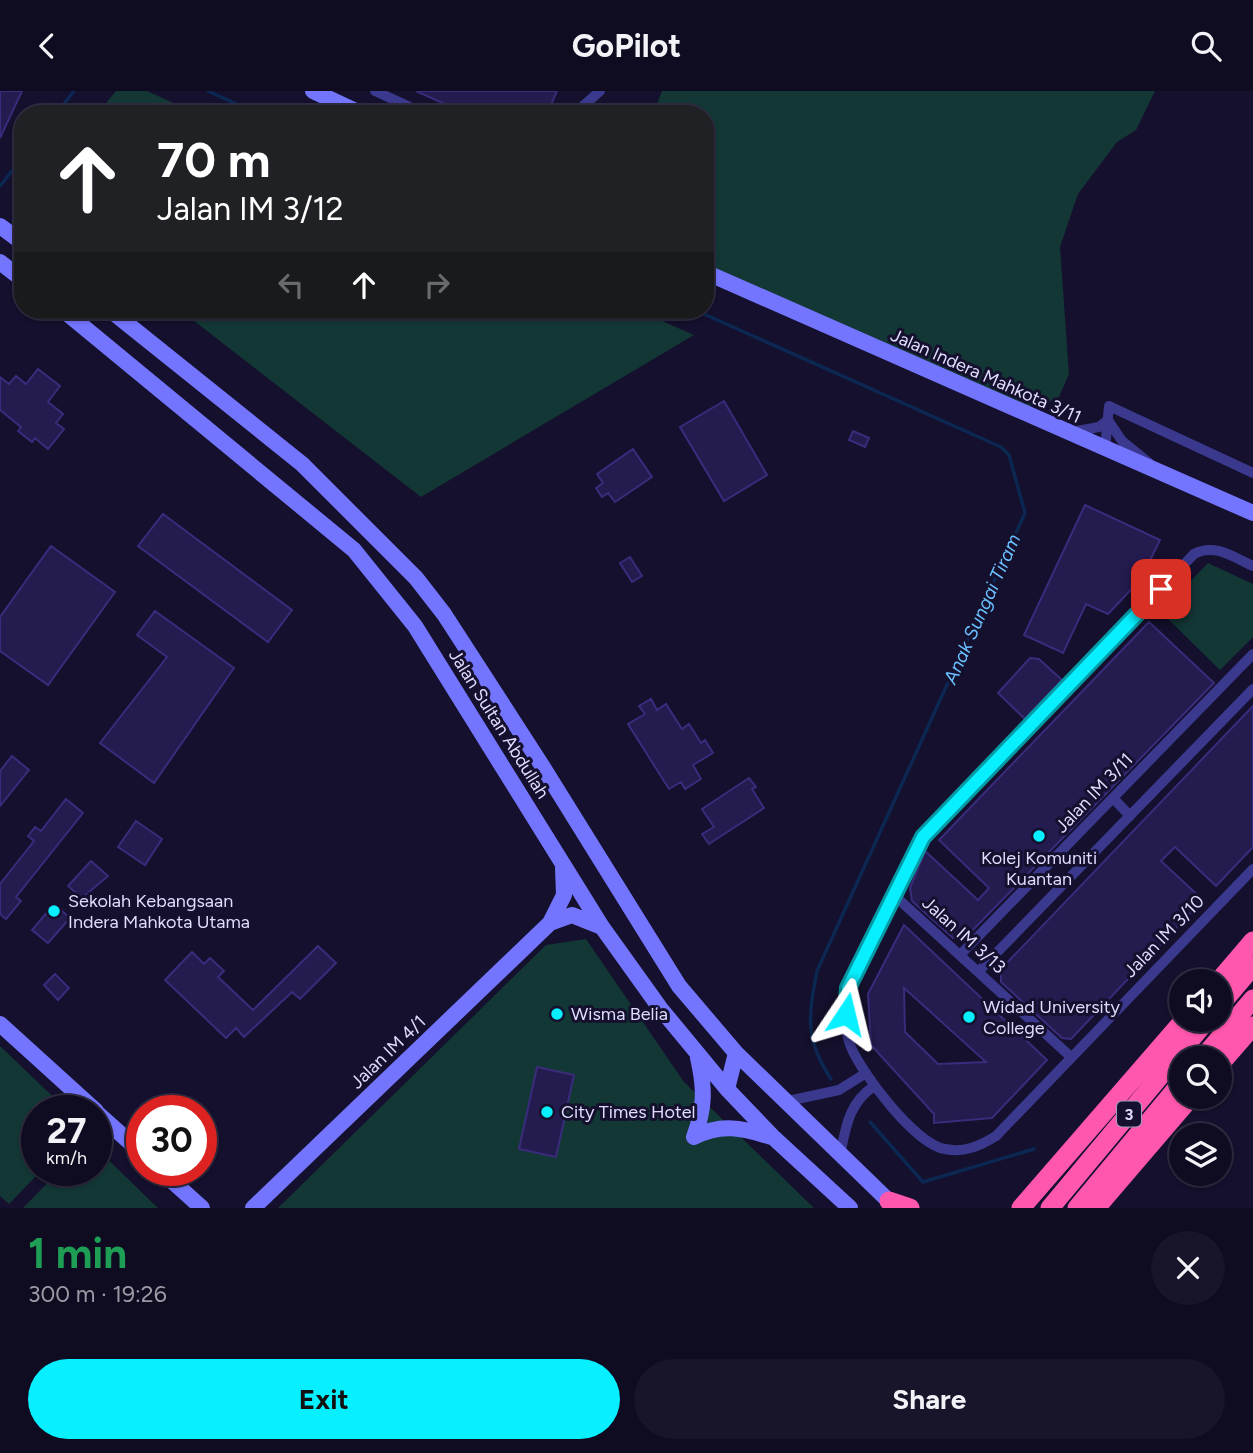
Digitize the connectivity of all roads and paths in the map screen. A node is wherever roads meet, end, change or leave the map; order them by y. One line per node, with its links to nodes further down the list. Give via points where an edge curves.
1 (313, 91): 5 (main road)
2 (375, 91): 6 (street)
3 (580, 91): 4 (street)
4 (596, 94)
5 (343, 105)
6 (405, 105)
7 (714, 276): 11 (main road, Jalan Indera Mahkota 3/11)
8 (73, 319): 21 (main road, Jalan Sultan Abdullah, via 354,549 421,634)
9 (121, 319): 39 (main road, Jalan Sultan Abdullah, via 302,464 416,578 541,764 661,961)
10 (1108, 420): 11 (street, via 1099,427); 12 (street); 13 (street, via 1122,440); 14 (street, via 1109,406)
11 (1066, 433): 12 (main road, Jalan Indera Mahkota 3/11)
12 (1105, 449): 13 (main road, Jalan Indera Mahkota 3/11)
13 (1157, 471): 15 (main road, Jalan Indera Mahkota 3/11)
14 (1253, 473)
15 (1252, 513)
16 (1253, 566): 23 (street, Jalan IM 3/10, via 1216,549 1194,554 923,837)
17 (1253, 654): 19 (street, Jalan IM 3/11)
18 (1253, 689): 20 (street)
19 (1113, 798): 20 (street); 27 (street, Jalan IM 3/11)
20 (1130, 815): 30 (street)
21 (562, 864): 24 (main road, Jalan IM 4/1, via 564,895); 25 (main road, Jalan Sultan Abdullah)
22 (1253, 869): 40 (street, Jalan IM 3/10)
23 (895, 896): 27 (street, Jalan IM 3/13); 42 (street, Jalan IM 3/10, via 845,999 850,1046)
24 (550, 923): 25 (main road, via 572,915); 57 (main road, Jalan IM 4/1)
25 (602, 927): 41 (main road, Jalan Sultan Abdullah)
26 (1253, 941): 29 (highway)
27 (960, 955): 30 (street, Jalan IM 3/13)
28 (1253, 965): 31 (highway)
29 (1228, 969)
30 (978, 972): 40 (street, Jalan IM 3/13)
31 (1232, 990)
32 (1253, 999): 37 (highway)
33 (0, 1024): 45 (main road)
34 (1253, 1026): 38 (highway)
35 (1174, 1032): 53 (highway)
36 (1197, 1032): 62 (highway, 3)
37 (1213, 1046)
38 (1232, 1051)
39 (736, 1053): 44 (main road); 47 (main road, Jalan Sultan Abdullah)
40 (1071, 1057): 43 (street, Jalan IM 3/10, via 996,1136 981,1146 961,1150 927,1142)
41 (698, 1058): 44 (main road, Jalan Sultan Abdullah); 51 (main road, via 705,1088 703,1113 694,1137 718,1127 747,1129)
42 (866, 1073): 43 (street, Jalan IM 3/10); 47 (street, via 839,1090)
43 (874, 1086): 52 (street, via 851,1110)
44 (727, 1089): 51 (main road, Jalan Sultan Abdullah)
45 (78, 1095)
46 (1169, 1097): 63 (highway, 3)
47 (788, 1101): 52 (main road, Jalan Sultan Abdullah)
48 (1181, 1109): 64 (highway)
49 (112, 1126): 50 (main road)
50 (126, 1138)
51 (774, 1138): 58 (main road, Jalan Sultan Abdullah)
52 (841, 1154): 55 (main road, Jalan Sultan Abdullah)
53 (1059, 1164): 60 (highway); 61 (highway)
54 (178, 1186): 56 (main road)
55 (893, 1205): 59 (highway)
56 (202, 1208)
57 (253, 1208)
58 (850, 1208)
59 (910, 1208)
60 (1003, 1208)
61 (1021, 1208)
62 (1050, 1208)
63 (1077, 1208)
64 (1096, 1208)

